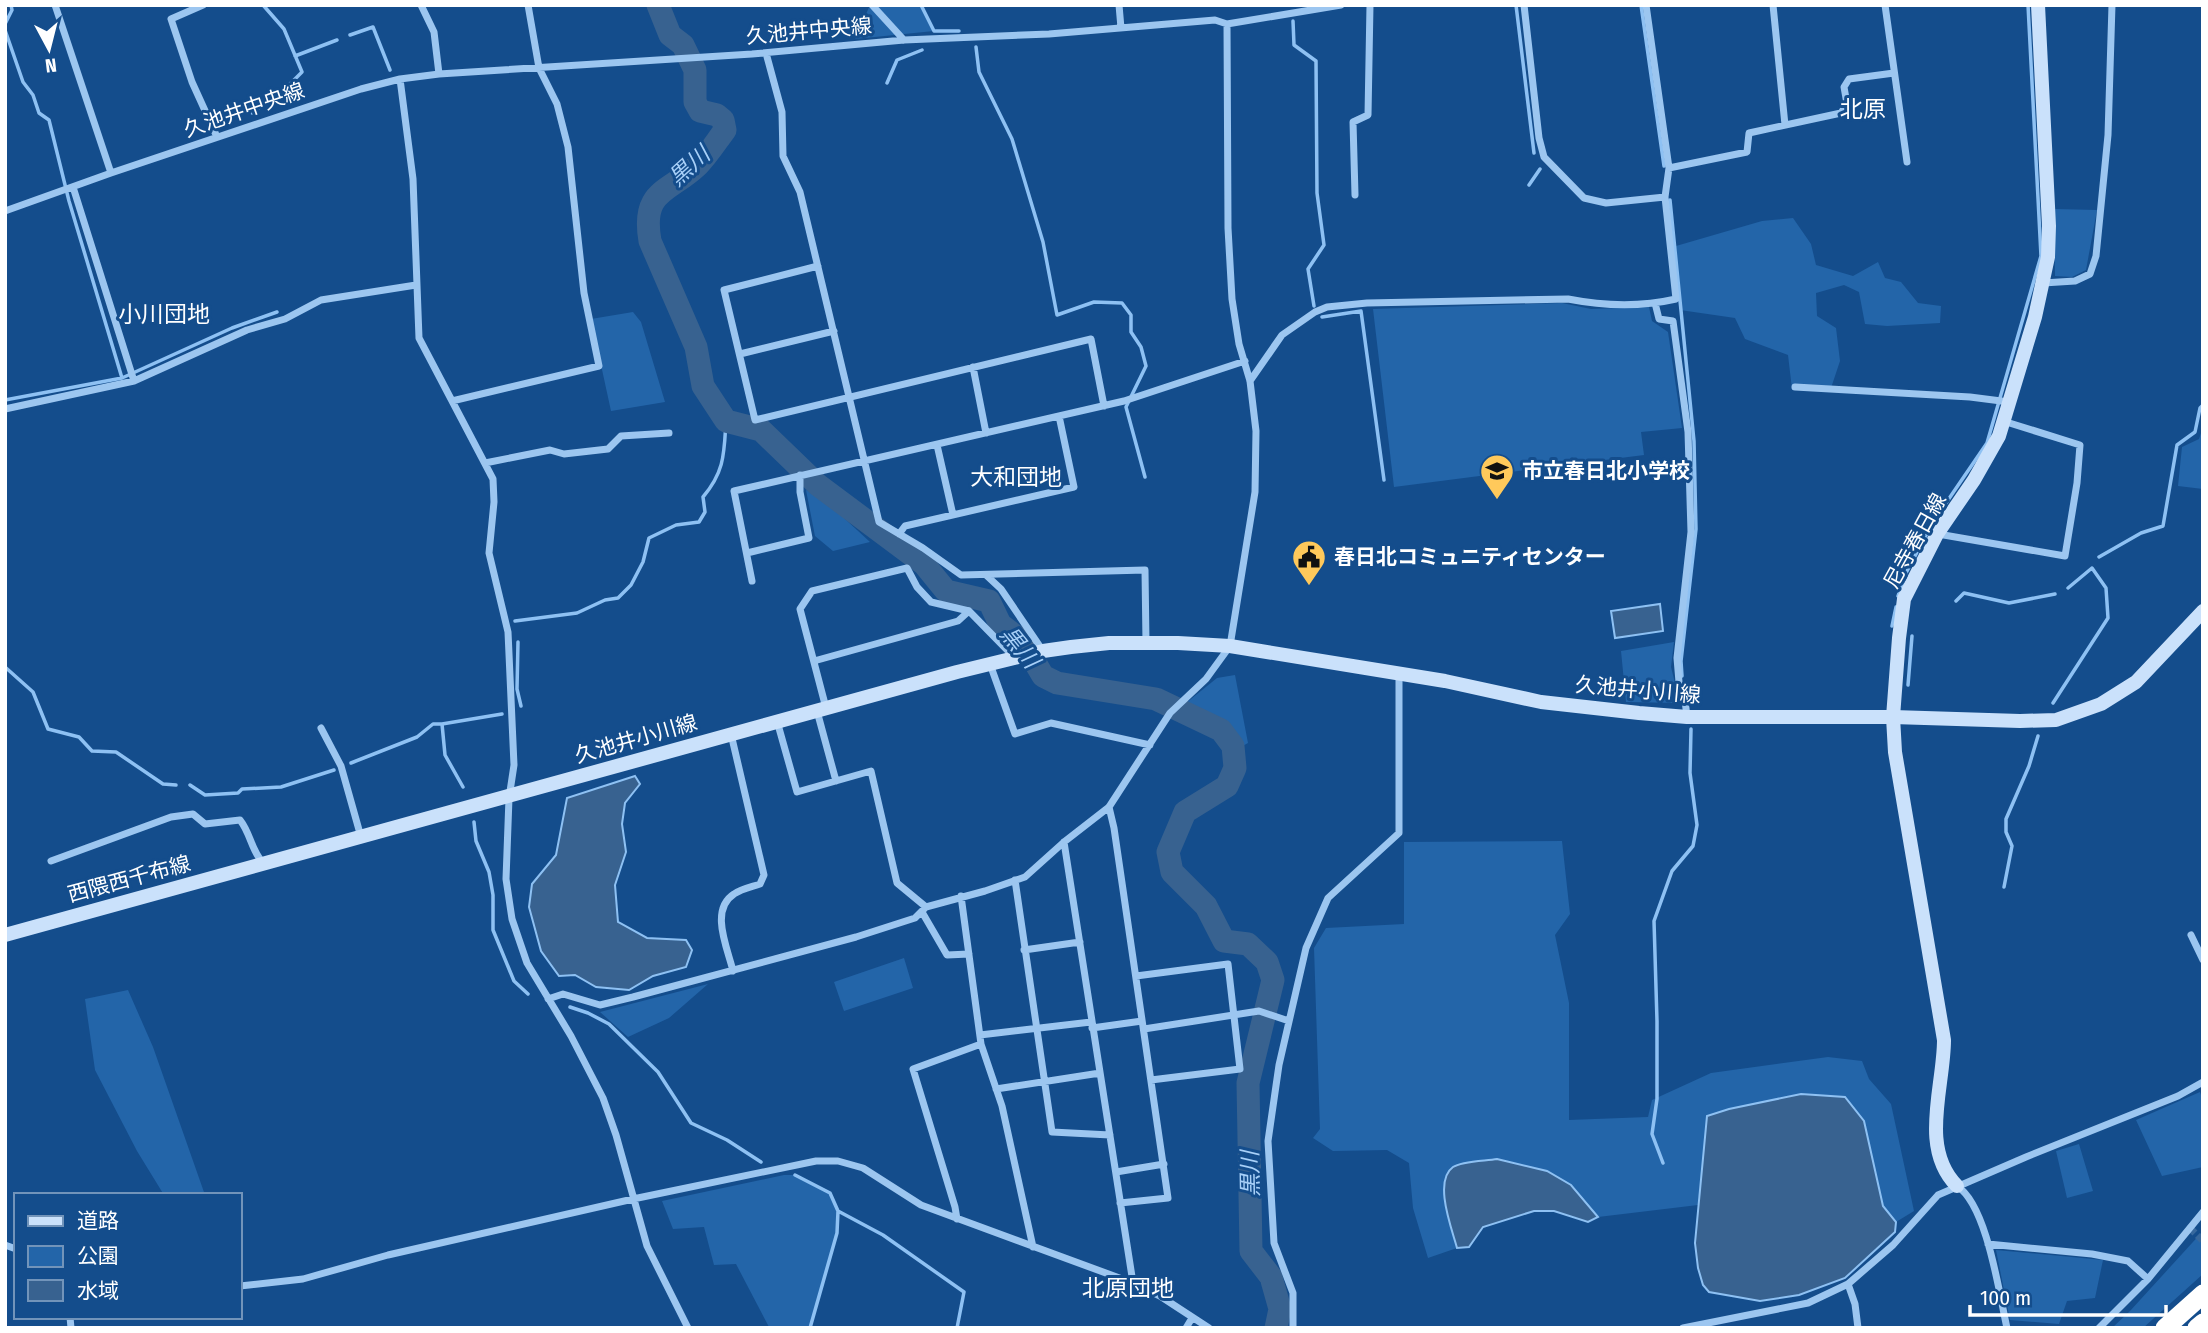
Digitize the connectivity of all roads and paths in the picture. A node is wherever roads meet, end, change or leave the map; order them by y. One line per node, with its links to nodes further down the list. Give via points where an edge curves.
1 (55, 5): 27 (street)
2 (203, 5): 24 (street, via 171,19 192,82)
3 (421, 5): 21 (street, via 434,32)
4 (528, 5): 19 (street)
5 (872, 5): 17 (street)
6 (1119, 5): 16 (street)
7 (1341, 5): 15 (street, 久池井中央線)
8 (1370, 5): 29 (street, via 1368,115 1353,122)
9 (1524, 5): 30 (street, via 1544,157 1584,198 1606,204)
10 (1646, 5): 26 (street)
11 (1773, 5): 23 (street)
12 (1885, 5): 20 (street)
13 (2038, 5): 33 (street, 尼寺春日線, via 2049,226)
14 (2112, 5): 33 (street, via 2108,135 2096,256 2090,274 2076,281)
15 (1227, 24): 16 (street, 久池井中央線, via 1215,20); 38 (street, via 1228,249 1232,299)
16 (1121, 28): 17 (street, 久池井中央線)
17 (904, 40): 18 (street, 久池井中央線)
18 (766, 53): 19 (street, 久池井中央線); 32 (street, via 782,112 783,156 800,192)
19 (540, 68): 21 (street, 久池井中央線); 44 (street, via 557,104 568,147 584,293 599,366)
20 (1894, 73): 23 (street, via 1849,79 1844,87 1847,104 1841,113); 25 (street)
21 (439, 74): 22 (street, 久池井中央線)
22 (400, 79): 24 (street, 久池井中央線); 34 (street, via 413,179)
23 (1785, 125): 26 (street, via 1749,133 1747,152)
24 (218, 137): 27 (street, 久池井中央線)
25 (1907, 162)
26 (1669, 168): 30 (street)
27 (111, 173): 28 (street, 久池井中央線)
28 (69, 188): 31 (street, 久池井中央線); 40 (street)
29 (1355, 195)
30 (1665, 197): 35 (street, via 1676,299)
31 (5, 211)
32 (818, 266): 36 (street); 37 (street, via 724,290)
33 (2042, 283): 45 (street, 尼寺春日線, via 2035,317)
34 (416, 285): 40 (street, via 321,300); 44 (street, via 419,338)
35 (1656, 303): 41 (street, via 1595,304 1568,299 1327,307 1282,335); 72 (street, via 1659,319 1672,321 1688,432 1691,531 1677,658)
36 (834, 331): 37 (street); 43 (street)
37 (740, 354): 43 (street, via 755,420)
38 (1245, 361): 41 (street); 46 (street)
39 (973, 367): 43 (street); 46 (street, via 1091,339); 51 (street)
40 (134, 381): 47 (street)
41 (1250, 381): 65 (street, via 1256,431 1255,492)
42 (1795, 387): 45 (street)
43 (850, 397): 53 (street)
44 (452, 401): 54 (street)
45 (2003, 401): 49 (street, 尼寺春日線)
46 (1104, 406): 48 (street)
47 (5, 409)
48 (1059, 416): 51 (street); 56 (street, via 1074,487)
49 (2003, 421): 58 (street, 尼寺春日線, via 1980,469); 58 (street, via 2080,445 2065,556)
50 (669, 433): 54 (street, via 621,436 608,449 564,454 550,450)
51 (986, 433): 52 (street)
52 (937, 445): 53 (street); 56 (street)
53 (865, 460): 55 (street); 57 (street, via 879,522)
54 (485, 463): 79 (street, via 493,480 494,502 489,553 508,632 514,765)
55 (797, 479): 59 (street, via 809,538); 59 (street, via 734,491)
56 (953, 515): 57 (street, via 905,526)
57 (899, 534): 60 (street, via 961,575)
58 (1937, 534): 73 (street, 尼寺春日線, via 1904,598)
59 (747, 553): 61 (street)
60 (986, 574): 64 (street, via 1145,570); 66 (street, via 1001,589)
61 (752, 581)
62 (969, 611): 67 (street); 68 (street, via 958,621); 68 (street, via 931,602 907,568 812,590 800,609)
63 (2203, 611): 73 (street, 久池井小川線, via 2136,682 2081,713 2056,720 2020,721)
64 (1146, 643): 65 (street, 久池井小川線); 66 (street, 久池井小川線)
65 (1230, 646): 70 (street, 久池井小川線); 77 (street, via 1206,679 1170,713)
66 (1040, 652): 67 (street, 久池井小川線)
67 (1017, 657): 69 (street, 久池井小川線)
68 (814, 661): 71 (street)
69 (990, 663): 71 (street, 久池井小川線); 77 (street, via 1015,734 1051,723)
70 (1399, 673): 72 (street, 久池井小川線, via 1541,702); 98 (street, via 1399,833 1328,898 1306,948)
71 (821, 709): 74 (street, 久池井小川線); 78 (street)
72 (1687, 717): 73 (street, 久池井小川線)
73 (1893, 717): 112 (street, 尼寺春日線, via 1944,1041 1935,1134 1946,1175)
74 (777, 721): 76 (street, 久池井小川線); 78 (street, via 797,792)
75 (321, 728): 81 (street, via 341,766)
76 (731, 734): 79 (street, 久池井小川線); 94 (street, via 764,875 760,884 733,894 722,909)
77 (1150, 745): 80 (street)
78 (836, 781): 87 (street, via 871,771 898,883)
79 (509, 798): 81 (street, 久池井小川線); 96 (street, via 506,879 512,919 527,963)
80 (1109, 807): 82 (street); 95 (street)
81 (361, 838): 84 (street, 久池井小川線)
82 (1064, 842): 85 (street, via 1025,877); 90 (street)
83 (51, 861): 84 (street, via 171,817 193,814 205,824 240,820 250,832 253,852)
84 (264, 864): 88 (street, 西隈西千布線)
85 (1015, 880): 86 (street); 91 (street)
86 (961, 896): 87 (street); 92 (street)
87 (924, 909): 92 (street, via 947,956); 94 (street, via 915,918)
88 (5, 935)
89 (2191, 935): 93 (street)
90 (1080, 943): 91 (street); 99 (street)
91 (1024, 950): 101 (street)
92 (969, 954): 102 (street)
93 (2203, 960)
94 (733, 971): 96 (street, via 600,1004 563,994)
95 (1136, 976): 97 (street, via 1228,964); 100 (street)
96 (548, 999): 113 (street, via 603,1098)
97 (1234, 1016): 98 (street, via 1259,1011); 100 (street); 105 (street, via 1240,1069)
98 (1289, 1021): 129 (street, via 1268,1141 1274,1243 1293,1293)
99 (1092, 1025): 100 (street); 101 (street); 104 (street)
100 (1143, 1025): 105 (street)
101 (1036, 1028): 102 (street); 106 (street)
102 (980, 1035): 103 (street)
103 (981, 1044): 108 (street); 116 (street, via 913,1069)
104 (1100, 1073): 106 (street); 109 (street)
105 (1151, 1080): 110 (street)
106 (1044, 1082): 108 (street); 109 (street, via 1052,1132)
107 (2203, 1082): 112 (street)
108 (996, 1089): 118 (street)
109 (1110, 1135): 111 (street)
110 (1164, 1164): 111 (street); 114 (street, via 1168,1198)
111 (1116, 1172): 114 (street)
112 (1957, 1186): 117 (street, via 1973,1202); 121 (street, via 1938,1195 1893,1245)
113 (633, 1199): 116 (street, via 816,1161 838,1161 863,1168 921,1205); 122 (street, via 374,1258 303,1279); 126 (street, via 647,1246)
114 (1121, 1203): 120 (street)
115 (2203, 1212): 119 (street)
116 (957, 1219): 118 (street)
117 (1988, 1244): 119 (street, via 2128,1261); 132 (street)
118 (1033, 1247): 120 (street)
119 (2148, 1279): 133 (street)
120 (1133, 1283): 124 (street)
121 (1848, 1284): 130 (street, via 1808,1303); 131 (street)
122 (242, 1286)
123 (2203, 1294): 134 (highway)
124 (1192, 1318): 127 (street); 128 (street)
125 (2203, 1322): 135 (highway)
126 (688, 1328)
127 (1186, 1328)
128 (1209, 1328)
129 (1293, 1328)
130 (1683, 1328)
131 (1858, 1328)
132 (2007, 1328)
133 (2099, 1328)
134 (2165, 1328)
135 (2197, 1328)

